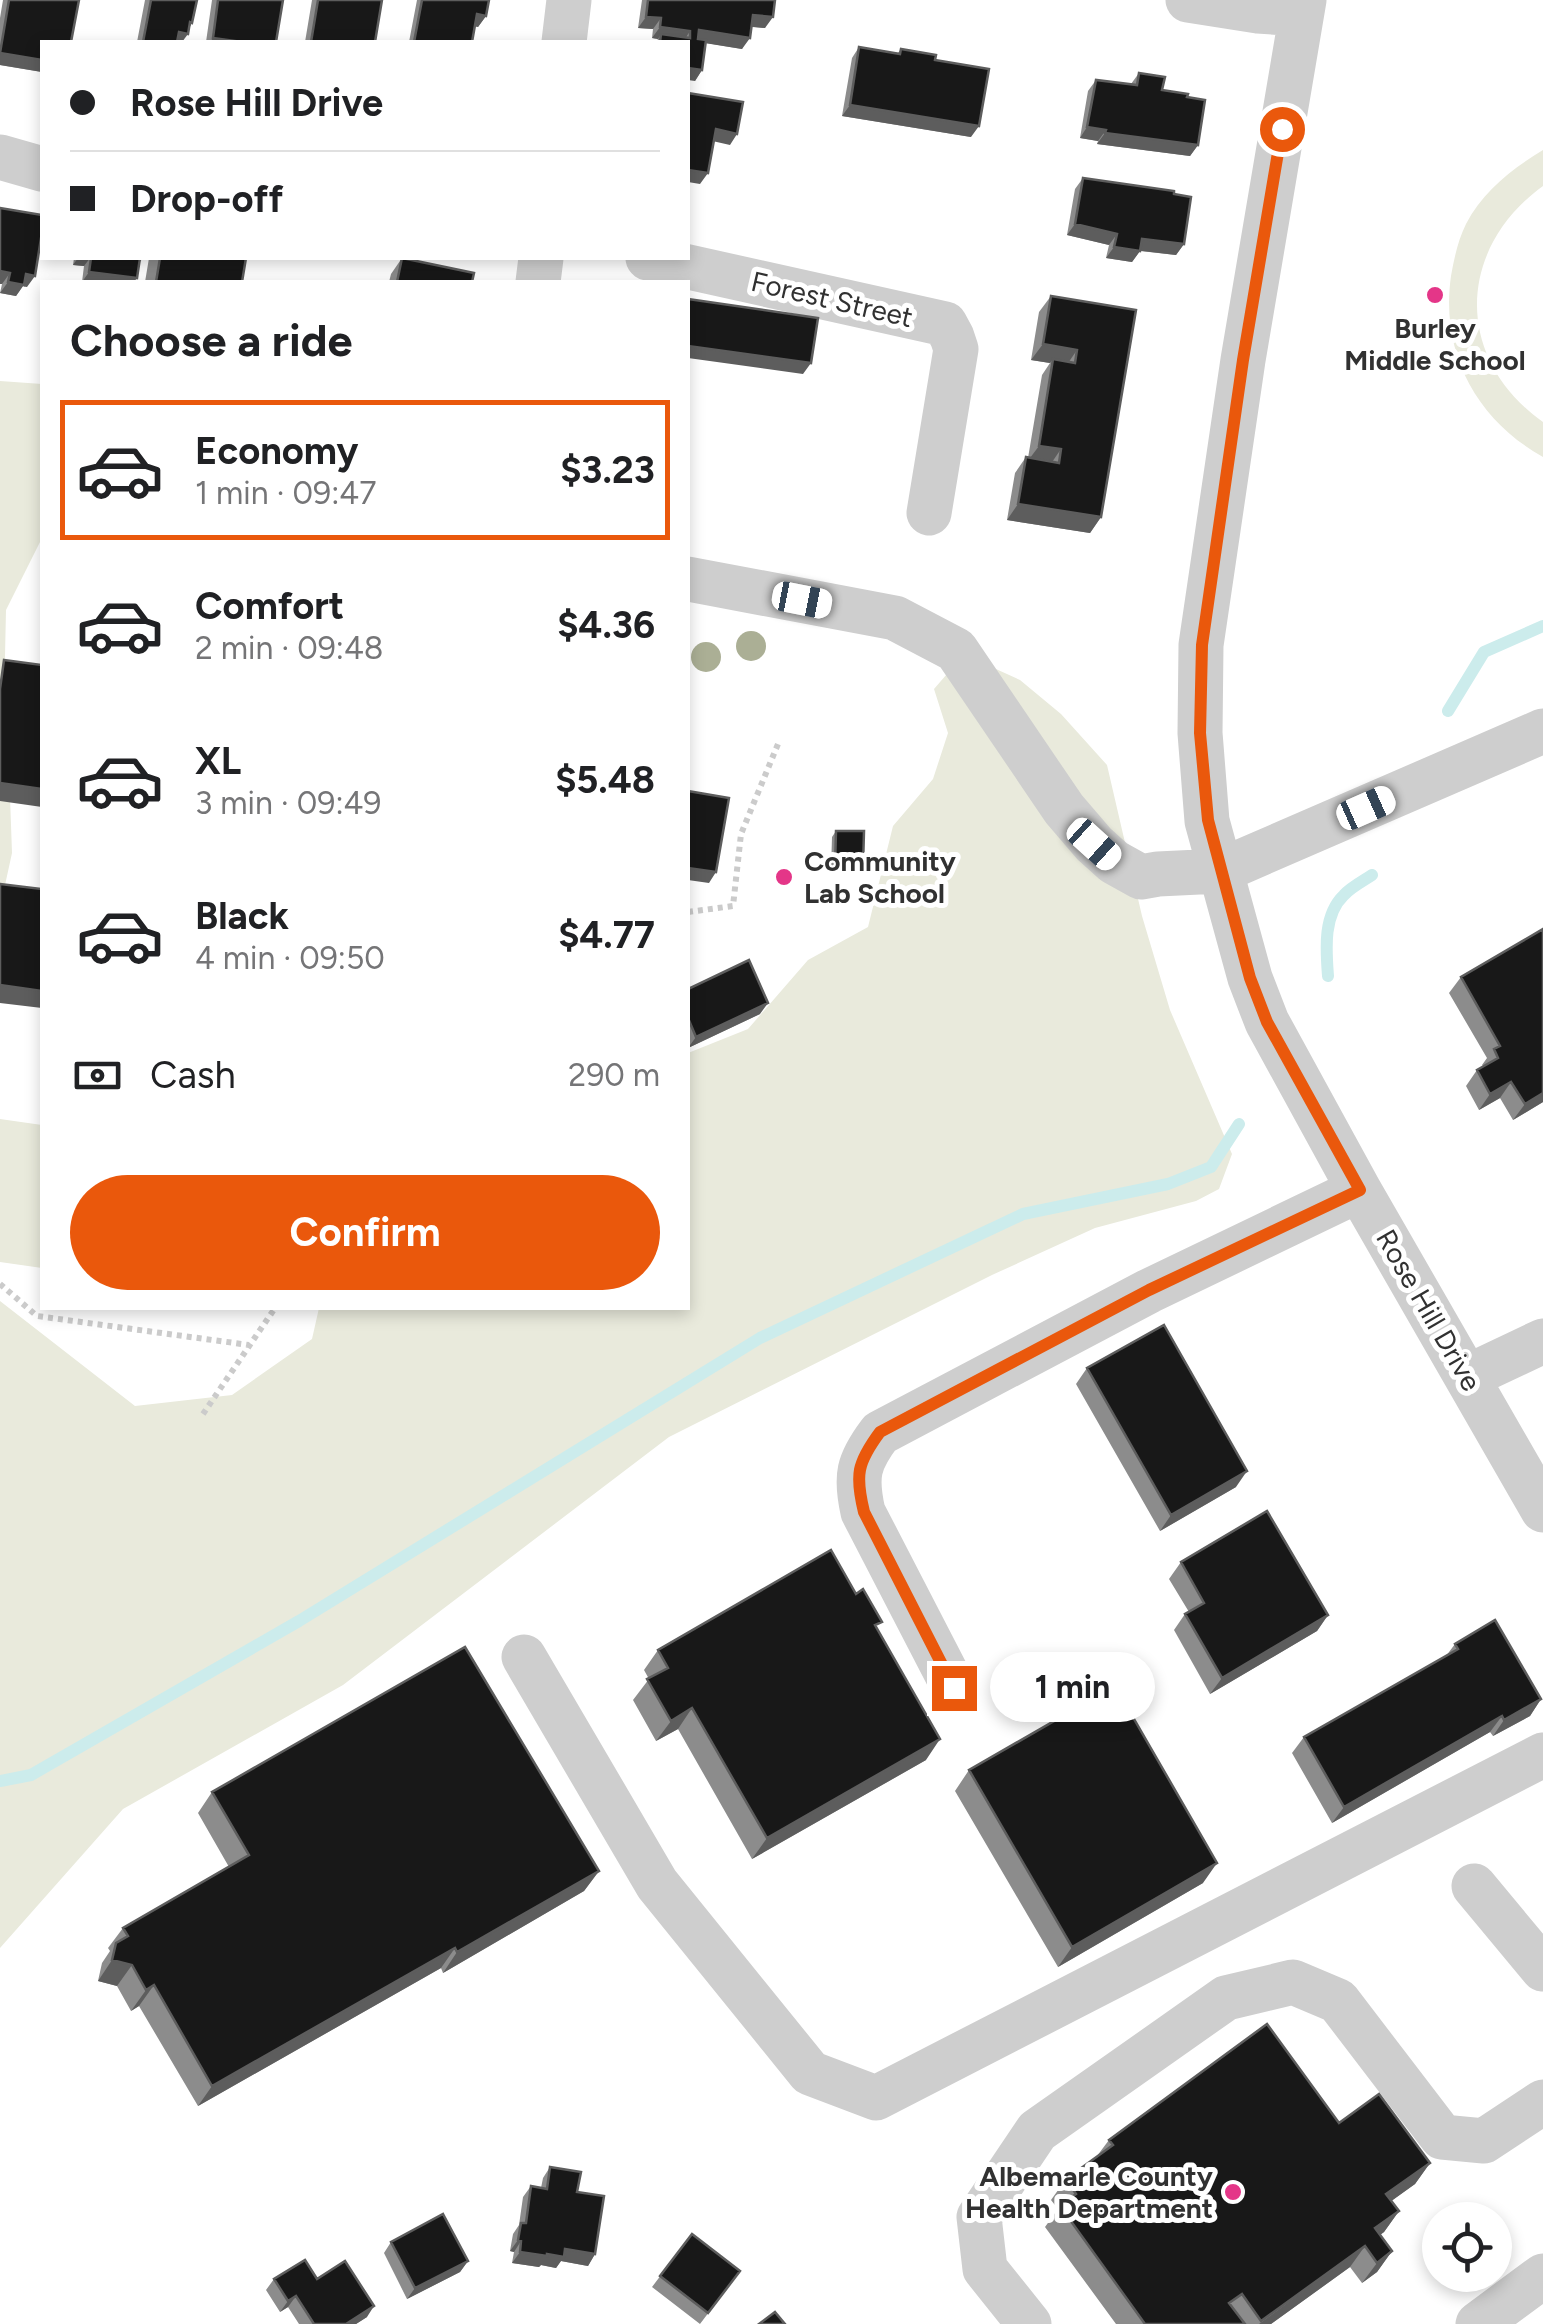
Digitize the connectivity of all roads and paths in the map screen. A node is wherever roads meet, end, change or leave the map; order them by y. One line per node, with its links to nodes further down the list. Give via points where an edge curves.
1 (569, 0): 4 (street)
2 (1188, 0): 3 (street, via 1258,11)
3 (1303, 7): 12 (street, Rose Hill Drive, via 1202,645 1200,733)
4 (564, 40)
5 (0, 157): 6 (street)
6 (40, 169)
7 (657, 260): 8 (street, Forest Street, via 944,324 956,349)
8 (930, 513)
9 (690, 578): 12 (street, via 894,618 956,650 1064,809 1114,862 1141,878)
10 (1543, 731): 12 (street)
11 (778, 744): 13 (path, via 741,834 733,906)
12 (1220, 871): 14 (street, Rose Hill Drive, via 1267,1022)
13 (690, 912)
14 (1360, 1190): 19 (street, Rose Hill Drive); 23 (street, via 1149,1290 880,1432 864,1454 858,1486 864,1512)
15 (0, 1284): 18 (path, via 37,1316)
16 (274, 1310): 18 (path)
17 (1543, 1341): 19 (street)
18 (250, 1345): 20 (path)
19 (1467, 1377): 21 (street, Rose Hill Drive)
20 (203, 1414)
21 (1537, 1483)
22 (524, 1657): 24 (street, via 657,1884 810,2073 876,2098)
23 (954, 1688)
24 (1543, 1755)
25 (1474, 1886): 26 (street)
26 (1543, 1968)
27 (1543, 2102): 29 (street, via 1484,2142 1442,2137 1338,2002 1293,1982 1226,1998 1037,2131 979,2217 984,2269)
28 (1543, 2276): 30 (street)
29 (1029, 2324)
30 (1478, 2324)

